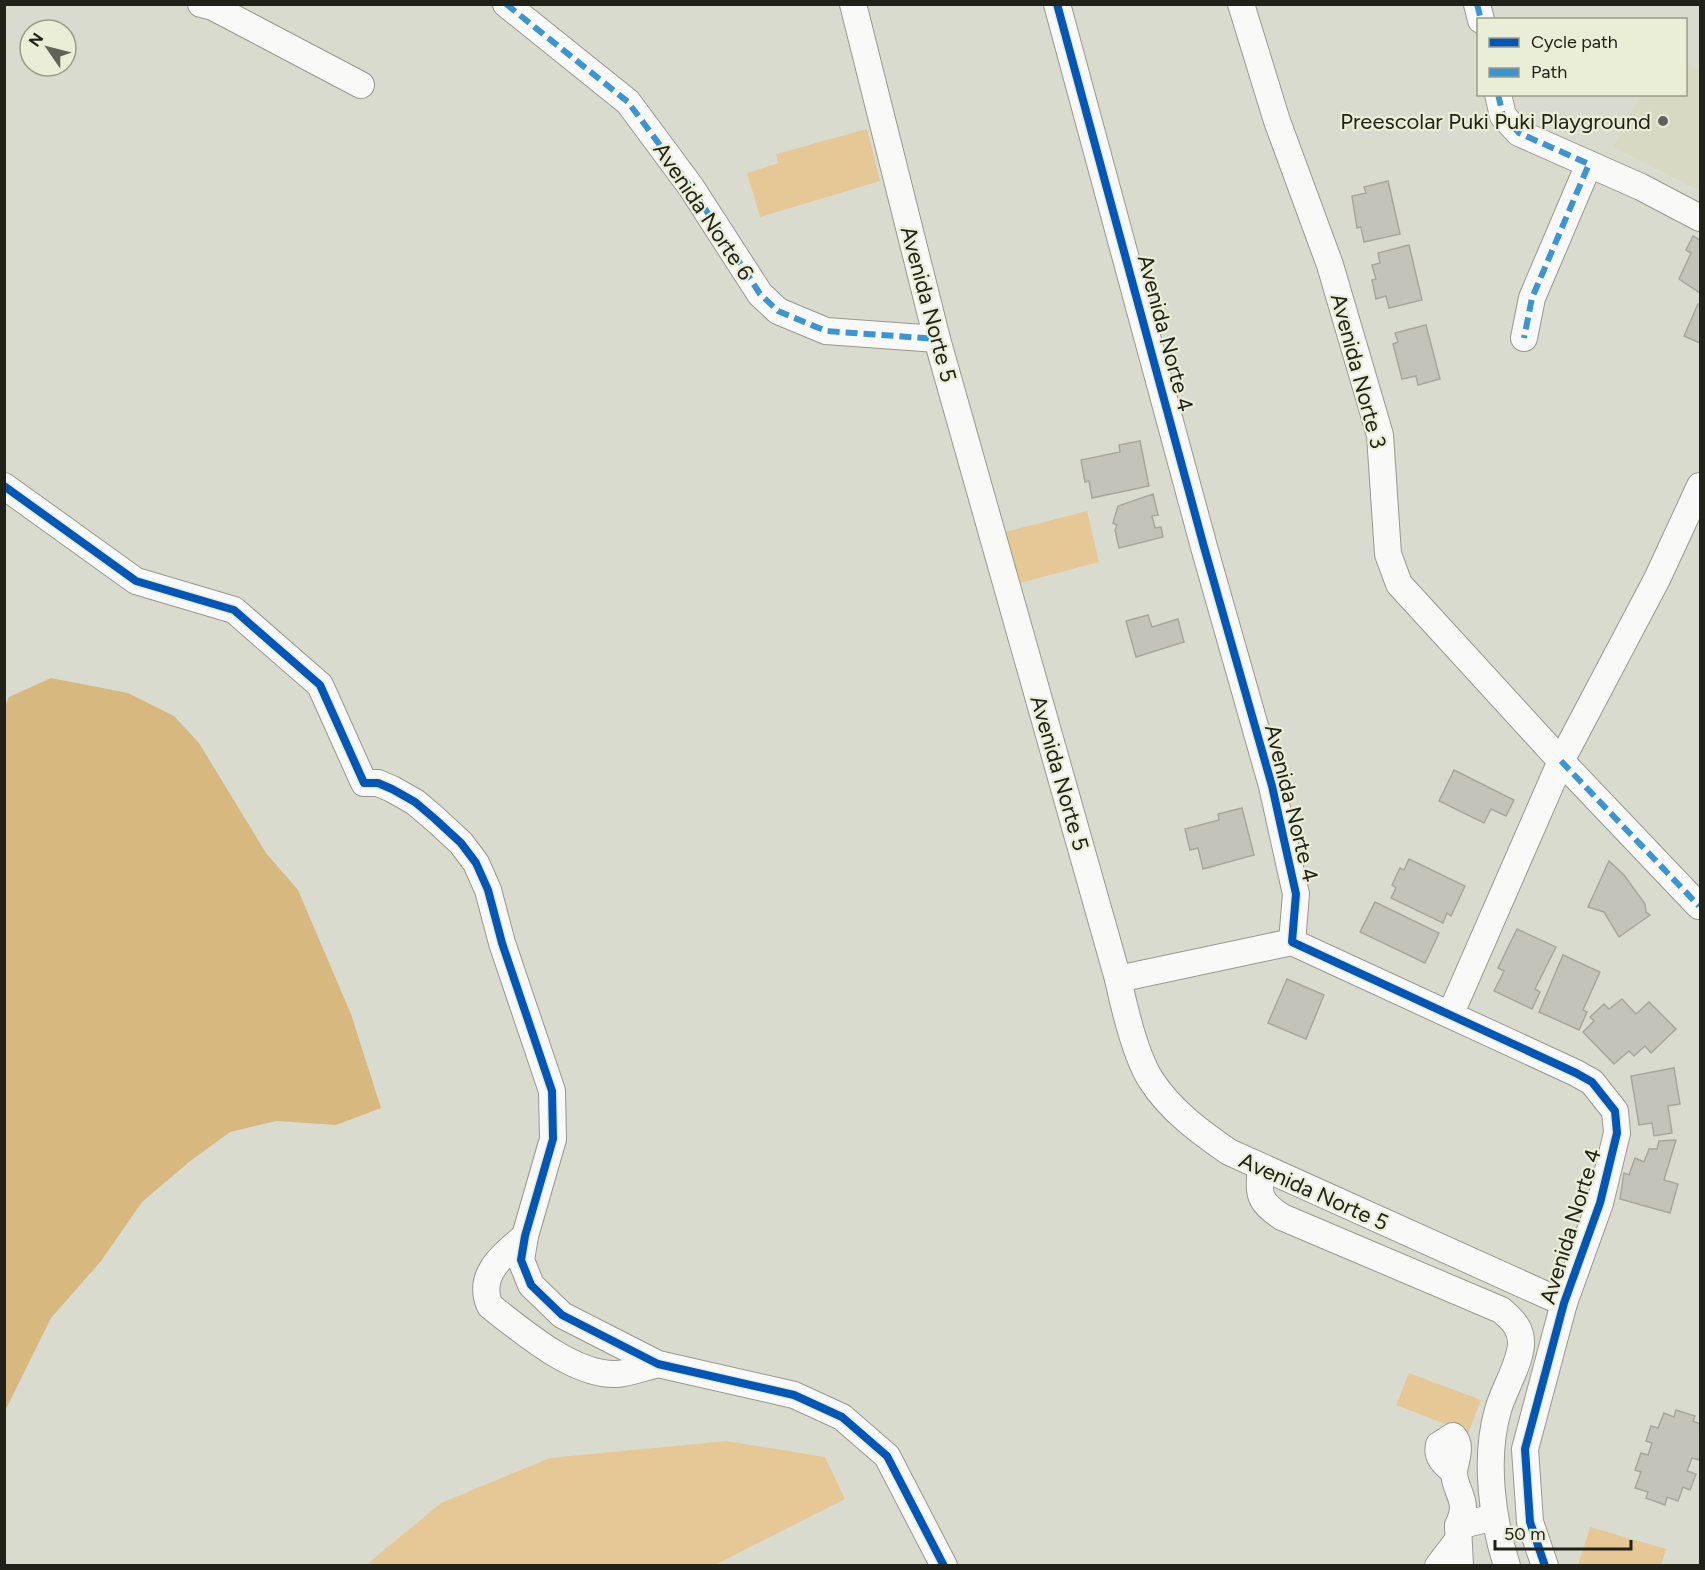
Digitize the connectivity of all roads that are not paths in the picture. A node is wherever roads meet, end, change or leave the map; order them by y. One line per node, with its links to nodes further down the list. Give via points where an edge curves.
1 (201, 4): 6 (street)
2 (506, 4): 11 (street, Avenida Norte 6, via 628,102 691,187 760,294 777,311 826,330)
3 (853, 4): 11 (street, Avenida Norte 5)
4 (1057, 4): 16 (street, Avenida Norte 4, via 1272,786 1296,894)
5 (1241, 4): 14 (street, Avenida Norte 3, via 1277,121 1330,265 1380,435 1388,554 1399,584)
6 (361, 84)
7 (1498, 96): 8 (street, via 1503,116 1519,132)
8 (1589, 164): 9 (street); 10 (street, via 1532,298)
9 (1701, 218)
10 (1524, 338)
11 (937, 339): 17 (street, Avenida Norte 5)
12 (4, 486): 20 (street, via 136,581 234,610 320,685 364,783 378,783 415,802 461,843 476,863 489,890 502,942 552,1091 553,1139)
13 (1701, 486): 14 (street)
14 (1561, 761): 15 (street, Avenida Norte 3); 18 (street)
15 (1700, 906)
16 (1292, 942): 17 (street); 18 (street, Avenida Norte 4)
17 (1118, 979): 19 (street, Avenida Norte 5, via 1126,1015 1150,1080 1190,1125)
18 (1450, 1013): 21 (street, Avenida Norte 4, via 1592,1082 1615,1112 1617,1133 1600,1203)
19 (1261, 1168): 21 (street, Avenida Norte 5); 23 (street, via 1260,1194 1265,1206 1282,1217 1501,1310 1512,1319 1520,1330 1521,1346)
20 (525, 1236): 22 (street, via 521,1260 531,1285 562,1315); 22 (street, via 495,1262 486,1282 485,1295 490,1306 552,1353 583,1366 616,1374)
21 (1564, 1303): 24 (street, Avenida Norte 4)
22 (658, 1364): 28 (street, via 794,1395 842,1417 887,1456)
23 (1495, 1427): 24 (street); 26 (street)
24 (1528, 1433): 32 (street, Avenida Norte 4, via 1525,1473 1530,1522)
25 (1454, 1472): 27 (street, via 1463,1510)
26 (1495, 1517): 27 (street); 31 (street)
27 (1458, 1533): 29 (street); 30 (street)
28 (944, 1566)
29 (1438, 1566)
30 (1460, 1566)
31 (1507, 1566)
32 (1545, 1566)

